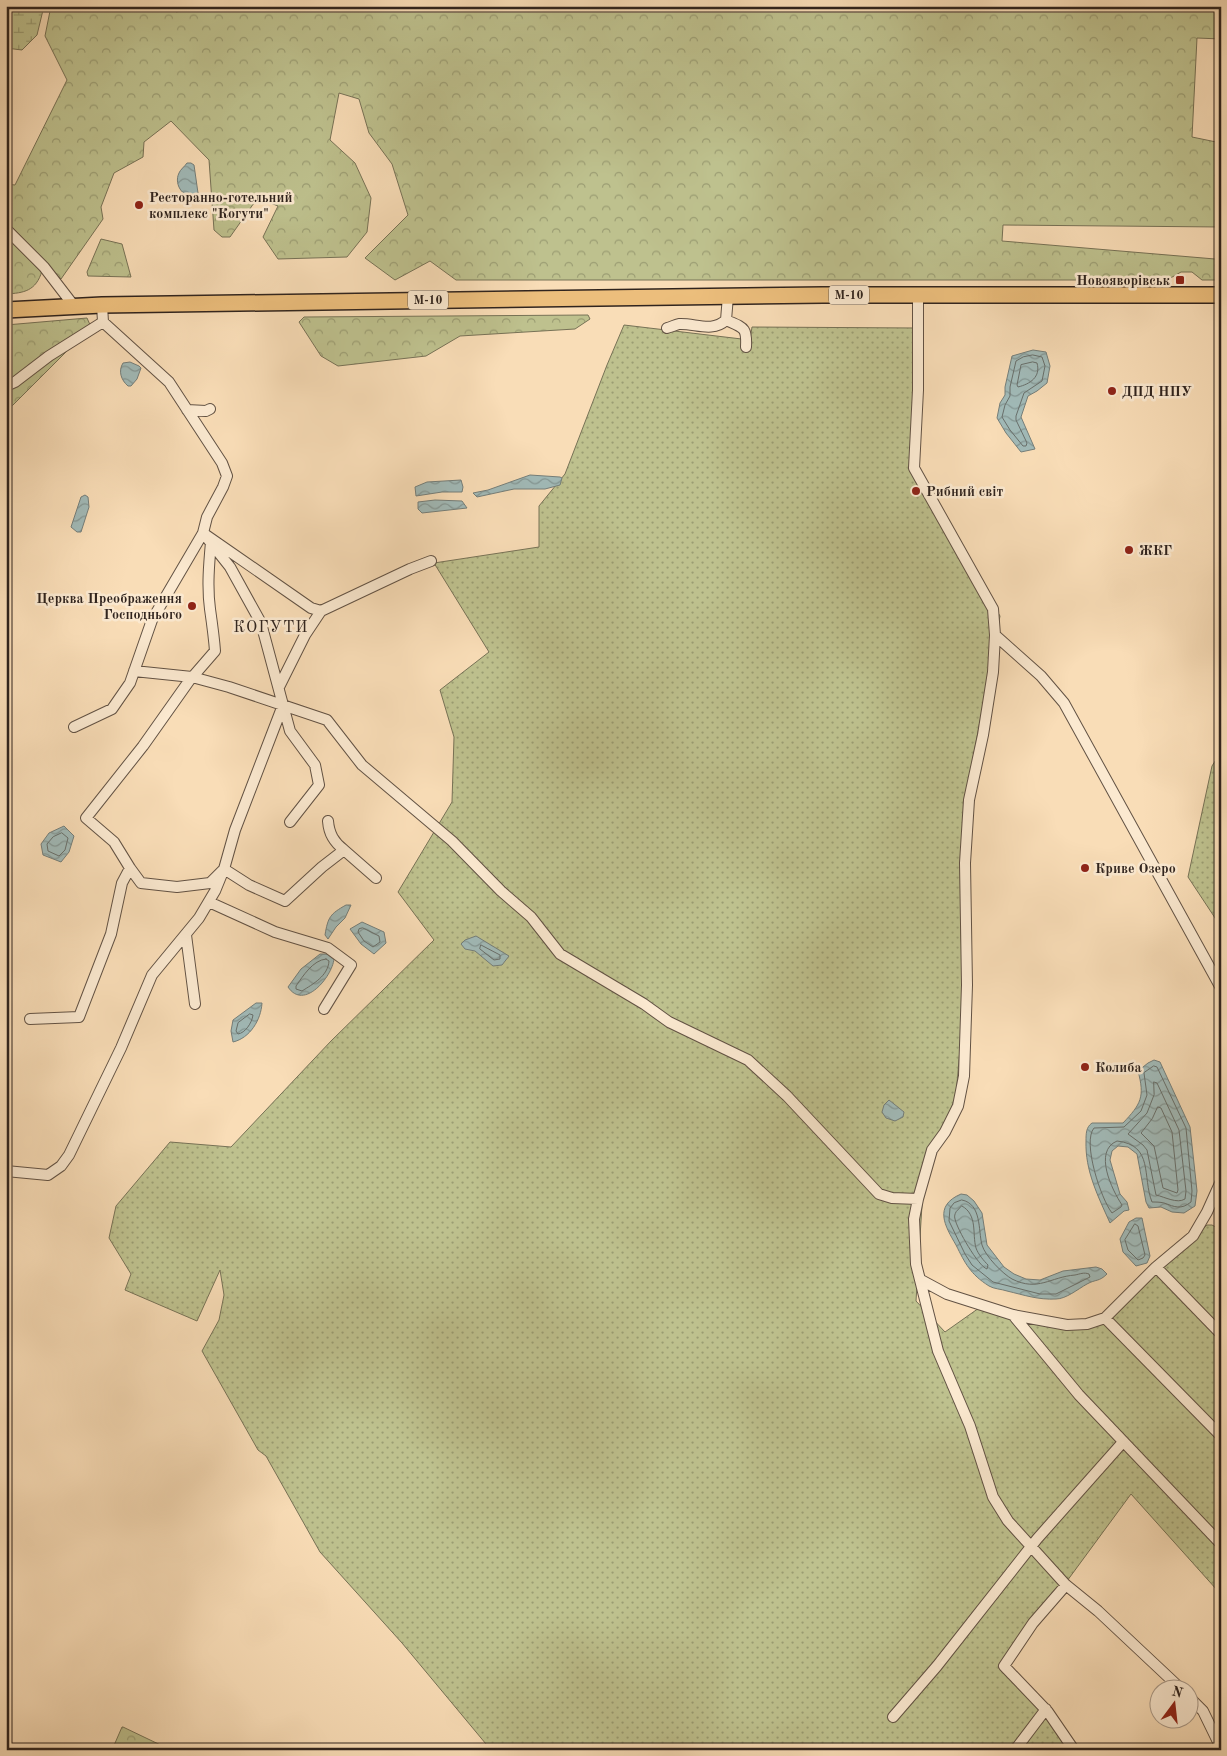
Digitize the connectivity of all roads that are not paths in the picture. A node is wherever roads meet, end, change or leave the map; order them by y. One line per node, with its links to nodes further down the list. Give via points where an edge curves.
1 (6, 229): 6 (street, via 44,267)
2 (1221, 295): 4 (highway, М-10)
3 (728, 296): 4 (highway, М-10); 5 (highway, М-10); 8 (street)
4 (918, 296): 19 (street, via 914,468 993,609)
5 (102, 305): 6 (highway, М-10); 9 (street)
6 (74, 306): 7 (highway, М-10)
7 (6, 310)
8 (726, 320): 10 (street, via 720,326 679,324); 11 (street, via 742,327 747,334)
9 (103, 322): 12 (street); 14 (street, via 169,382)
10 (667, 328)
11 (746, 347)
12 (6, 386)
13 (210, 409): 14 (street)
14 (187, 410): 15 (street, via 227,476 207,517)
15 (204, 533): 16 (street); 18 (street, via 311,608); 20 (street, via 152,620)
16 (211, 542): 21 (street, via 210,607 215,651); 22 (street, via 230,566 261,623)
17 (431, 561): 18 (street)
18 (321, 610): 22 (street)
19 (995, 634): 33 (street, via 1041,676 1064,703); 39 (street, via 991,681 969,800 965,863 967,985 964,1076 958,1106 932,1150)
20 (134, 671): 21 (street); 24 (street, via 130,683 112,709)
21 (192, 677): 23 (street); 28 (street, via 144,746 86,818 114,842)
22 (279, 687): 23 (street)
23 (283, 705): 26 (street, via 290,731 315,765 319,785); 29 (street, via 235,830); 39 (street, via 327,720 362,766 452,841 531,917 560,954 669,1022 748,1060 787,1096 879,1194)
24 (74, 727)
25 (328, 821): 27 (street, via 334,842)
26 (290, 822)
27 (344, 850): 29 (street, via 285,901); 30 (street)
28 (130, 868): 29 (street, via 141,882 177,887 210,883); 36 (street, via 122,883 112,934 79,1017)
29 (224, 869): 31 (street)
30 (376, 878)
31 (209, 902): 32 (street); 35 (street, via 275,932 328,948 351,965)
32 (186, 935): 34 (street); 37 (street, via 152,975 69,1156 48,1175)
33 (1218, 987)
34 (195, 1004)
35 (324, 1009)
36 (30, 1019)
37 (6, 1171)
38 (1221, 1181): 40 (street, via 1192,1236)
39 (918, 1199): 41 (street, via 914,1219 916,1264)
40 (1156, 1267): 43 (street); 44 (street)
41 (921, 1280): 42 (street, via 947,1294); 48 (street, via 938,1351 967,1418 993,1497 1008,1521)
42 (1013, 1315): 43 (street, via 1067,1325 1087,1324); 46 (street, via 1078,1395)
43 (1105, 1318): 45 (street)
44 (1221, 1334)
45 (1221, 1436)
46 (1123, 1442): 47 (street); 48 (street)
47 (1221, 1544)
48 (1032, 1548): 49 (street); 53 (street)
49 (1066, 1585): 50 (street); 52 (street, via 1033,1623 1004,1666)
50 (1169, 1678)
51 (1200, 1708): 54 (street)
52 (1046, 1709): 55 (street); 56 (street)
53 (894, 1717)
54 (1221, 1748)
55 (1015, 1750)
56 (1074, 1750)

